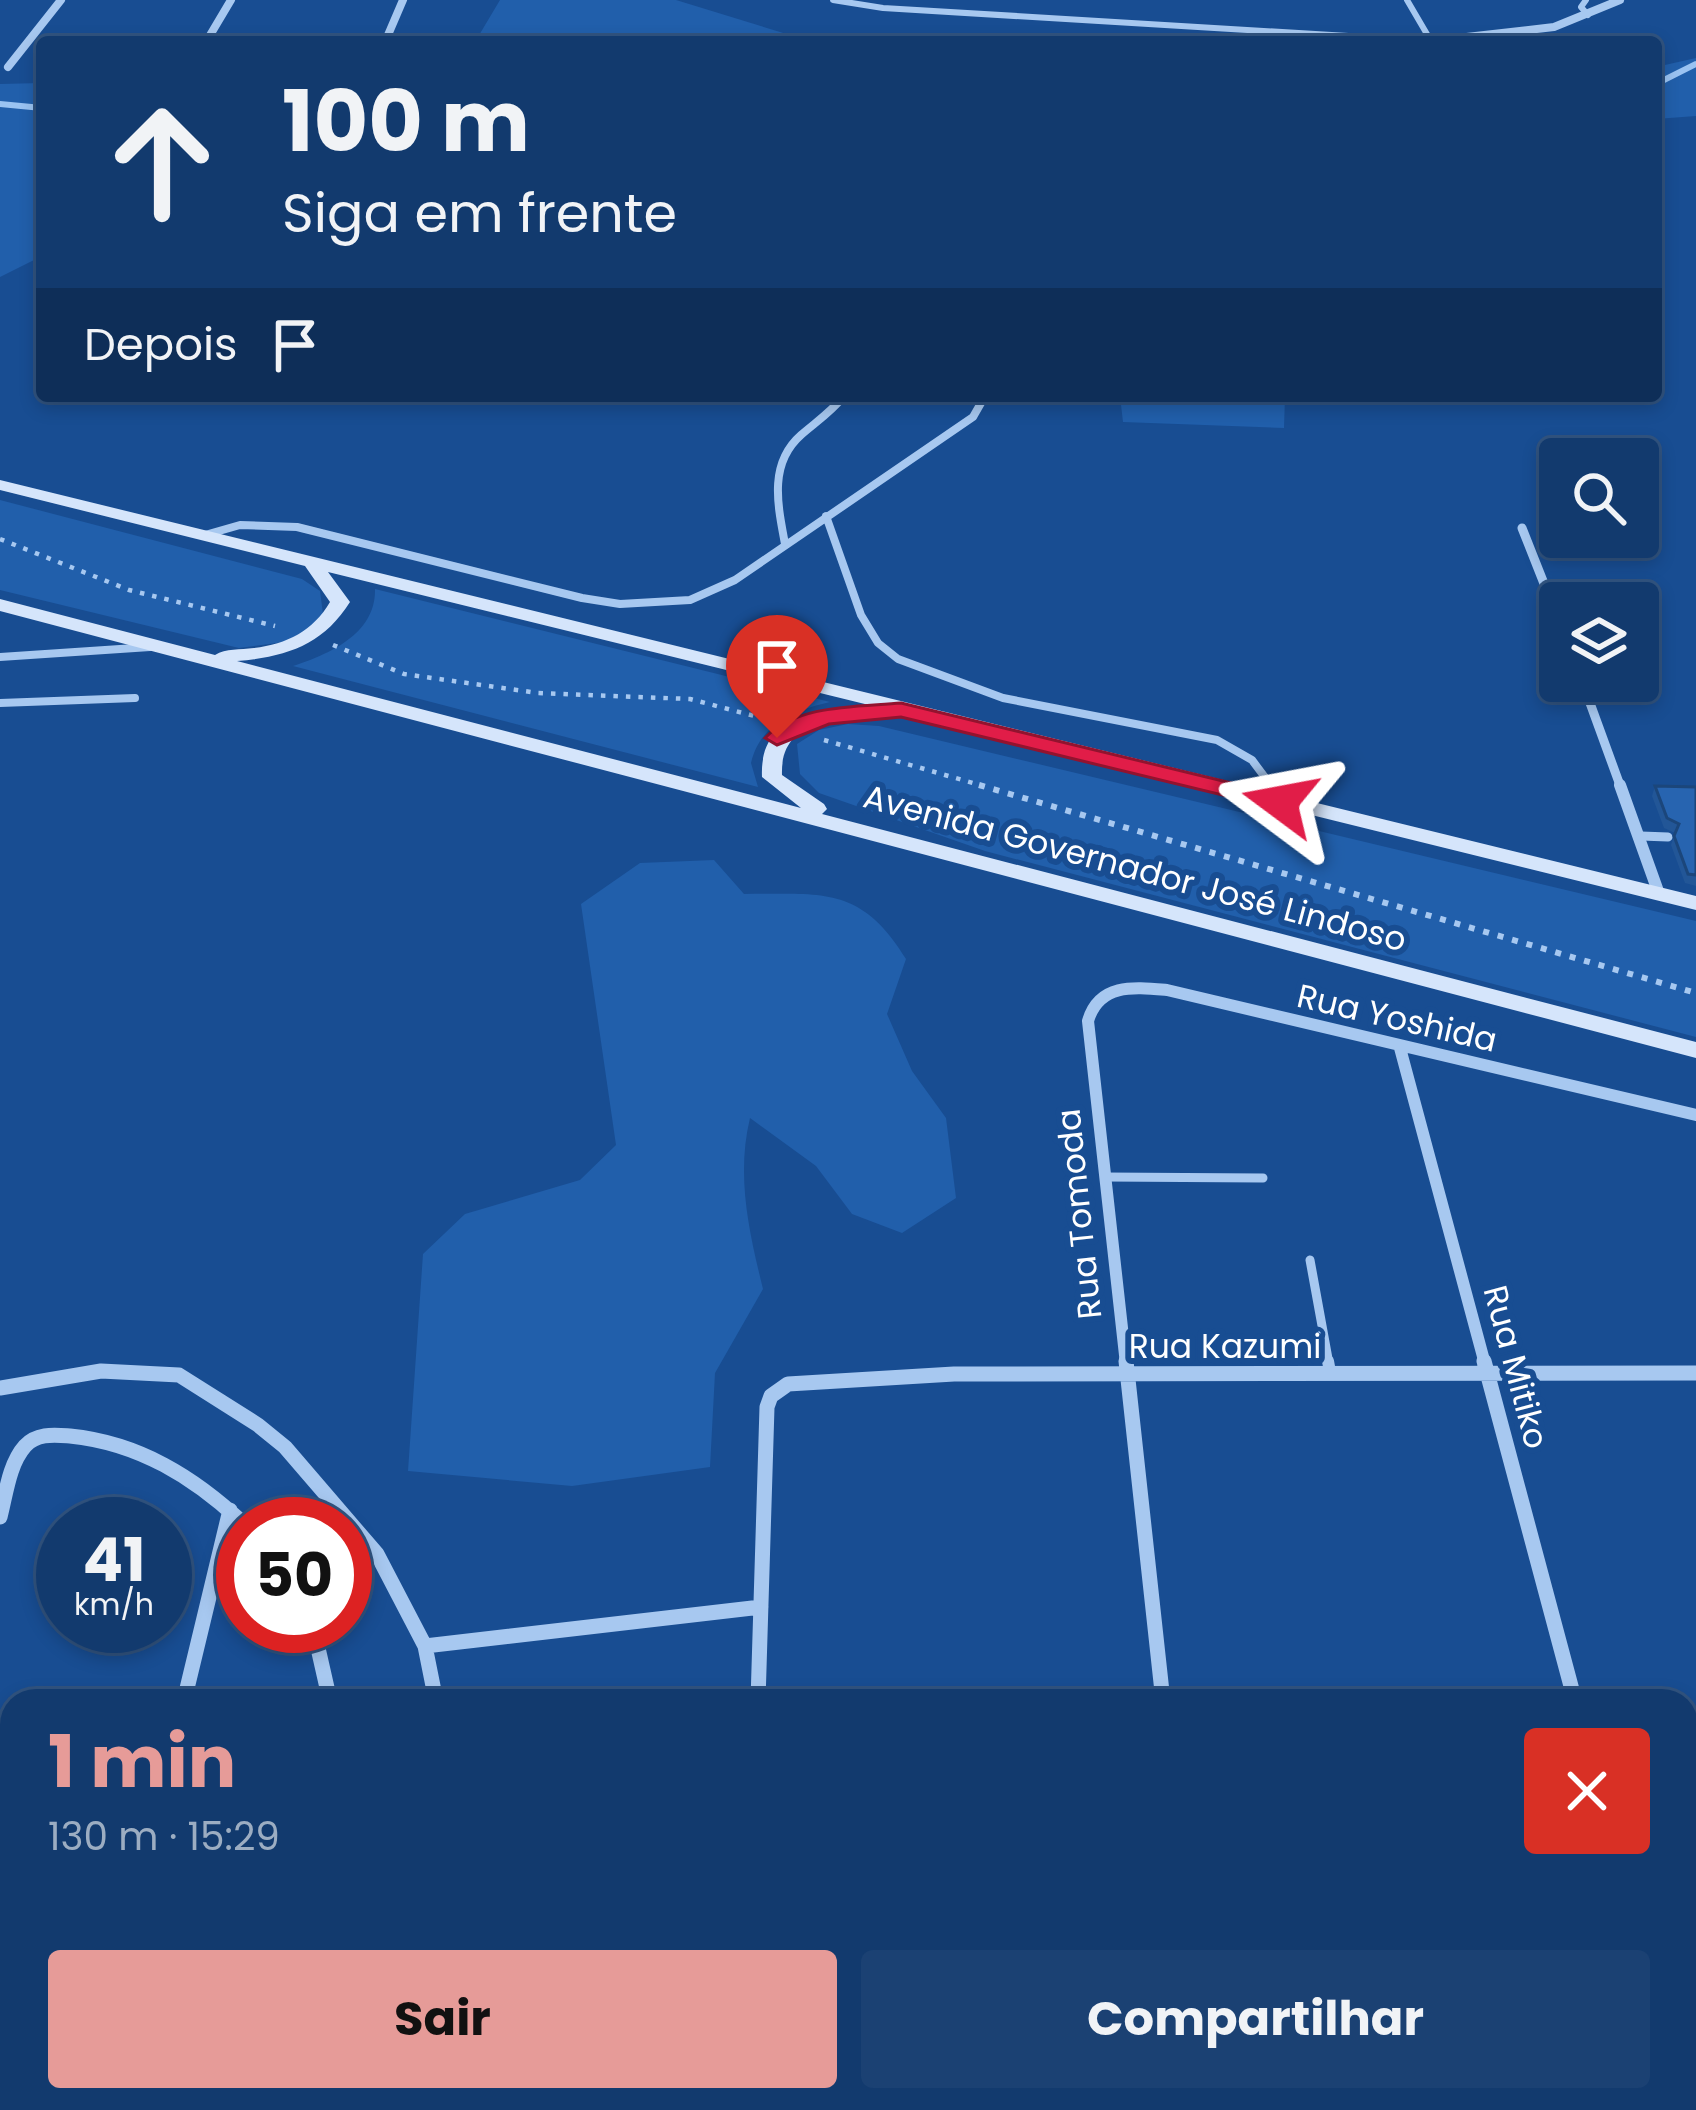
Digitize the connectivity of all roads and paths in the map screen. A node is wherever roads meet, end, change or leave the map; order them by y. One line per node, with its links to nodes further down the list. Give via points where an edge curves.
1 (61, 0): 14 (street)
2 (231, 0): 9 (street)
3 (403, 0): 10 (street)
4 (833, 0): 11 (lane)
5 (1407, 0): 12 (lane)
6 (1586, 0): 8 (lane)
7 (1621, 0): 8 (street)
8 (1588, 15): 13 (street)
9 (210, 36)
10 (388, 36)
11 (1347, 36)
12 (1427, 36)
13 (1503, 36)
14 (8, 67)
15 (839, 402): 22 (lane, via 795,440 773,487)
16 (982, 402): 18 (lane, via 973,417)
17 (0, 485): 20 (main road)
18 (826, 516): 22 (lane); 35 (lane, via 866,623 902,663 1088,718 1224,742 1266,774)
19 (1522, 528): 24 (street)
20 (205, 535): 22 (lane, via 240,525 297,527 620,604 690,600); 23 (main road)
21 (0, 539): 26 (path, via 129,590)
22 (785, 544)
23 (312, 562): 26 (main road, via 340,602); 33 (main road)
24 (1543, 582)
25 (0, 604): 27 (main road, Avenida Governador José Lindoso)
26 (312, 636): 29 (main road, via 279,651); 34 (path, via 404,674 538,693 690,699)
27 (160, 646): 28 (lane); 29 (main road, Avenida Governador José Lindoso)
28 (0, 657)
29 (204, 657): 36 (main road, Avenida Governador José Lindoso)
30 (135, 698): 32 (lane)
31 (1590, 702): 37 (street)
32 (0, 703)
33 (901, 710): 34 (main road); 35 (main road)
34 (790, 730): 36 (main road, via 767,756 772,777); 41 (path)
35 (1280, 802): 39 (main road)
36 (844, 824): 44 (main road, Avenida Governador José Lindoso)
37 (1641, 836): 38 (lane); 39 (street)
38 (1668, 837)
39 (1659, 894): 40 (main road)
40 (1696, 903)
41 (1696, 993)
42 (1090, 1007): 43 (street, Rua Yoshida, via 1115,988 1167,990); 46 (street, Rua Tomoda)
43 (1400, 1048): 45 (street, Rua Yoshida); 49 (street, Rua Mitiko)
44 (1696, 1050)
45 (1696, 1115)
46 (1105, 1178): 47 (lane); 52 (street, Rua Tomoda)
47 (1263, 1178)
48 (1310, 1260): 50 (lane)
49 (1486, 1371): 50 (street, Rua Kazumi); 51 (street, Rua Kazumi); 65 (street, Rua Mitiko)
50 (1330, 1372): 52 (street, Rua Kazumi)
51 (1696, 1373)
52 (1126, 1374): 57 (street, Rua Kazumi, via 954,1374 778,1389 767,1407); 64 (street, Rua Tomoda)
53 (0, 1388): 58 (street, via 101,1371 179,1375 285,1447 377,1554)
54 (216, 1497): 55 (street, via 150,1454 52,1435 20,1452)
55 (0, 1517)
56 (216, 1568): 60 (street)
57 (761, 1607): 58 (street); 63 (street)
58 (425, 1646): 62 (street)
59 (319, 1653): 61 (street)
60 (187, 1689)
61 (328, 1689)
62 (434, 1689)
63 (758, 1689)
64 (1162, 1689)
65 (1572, 1689)

